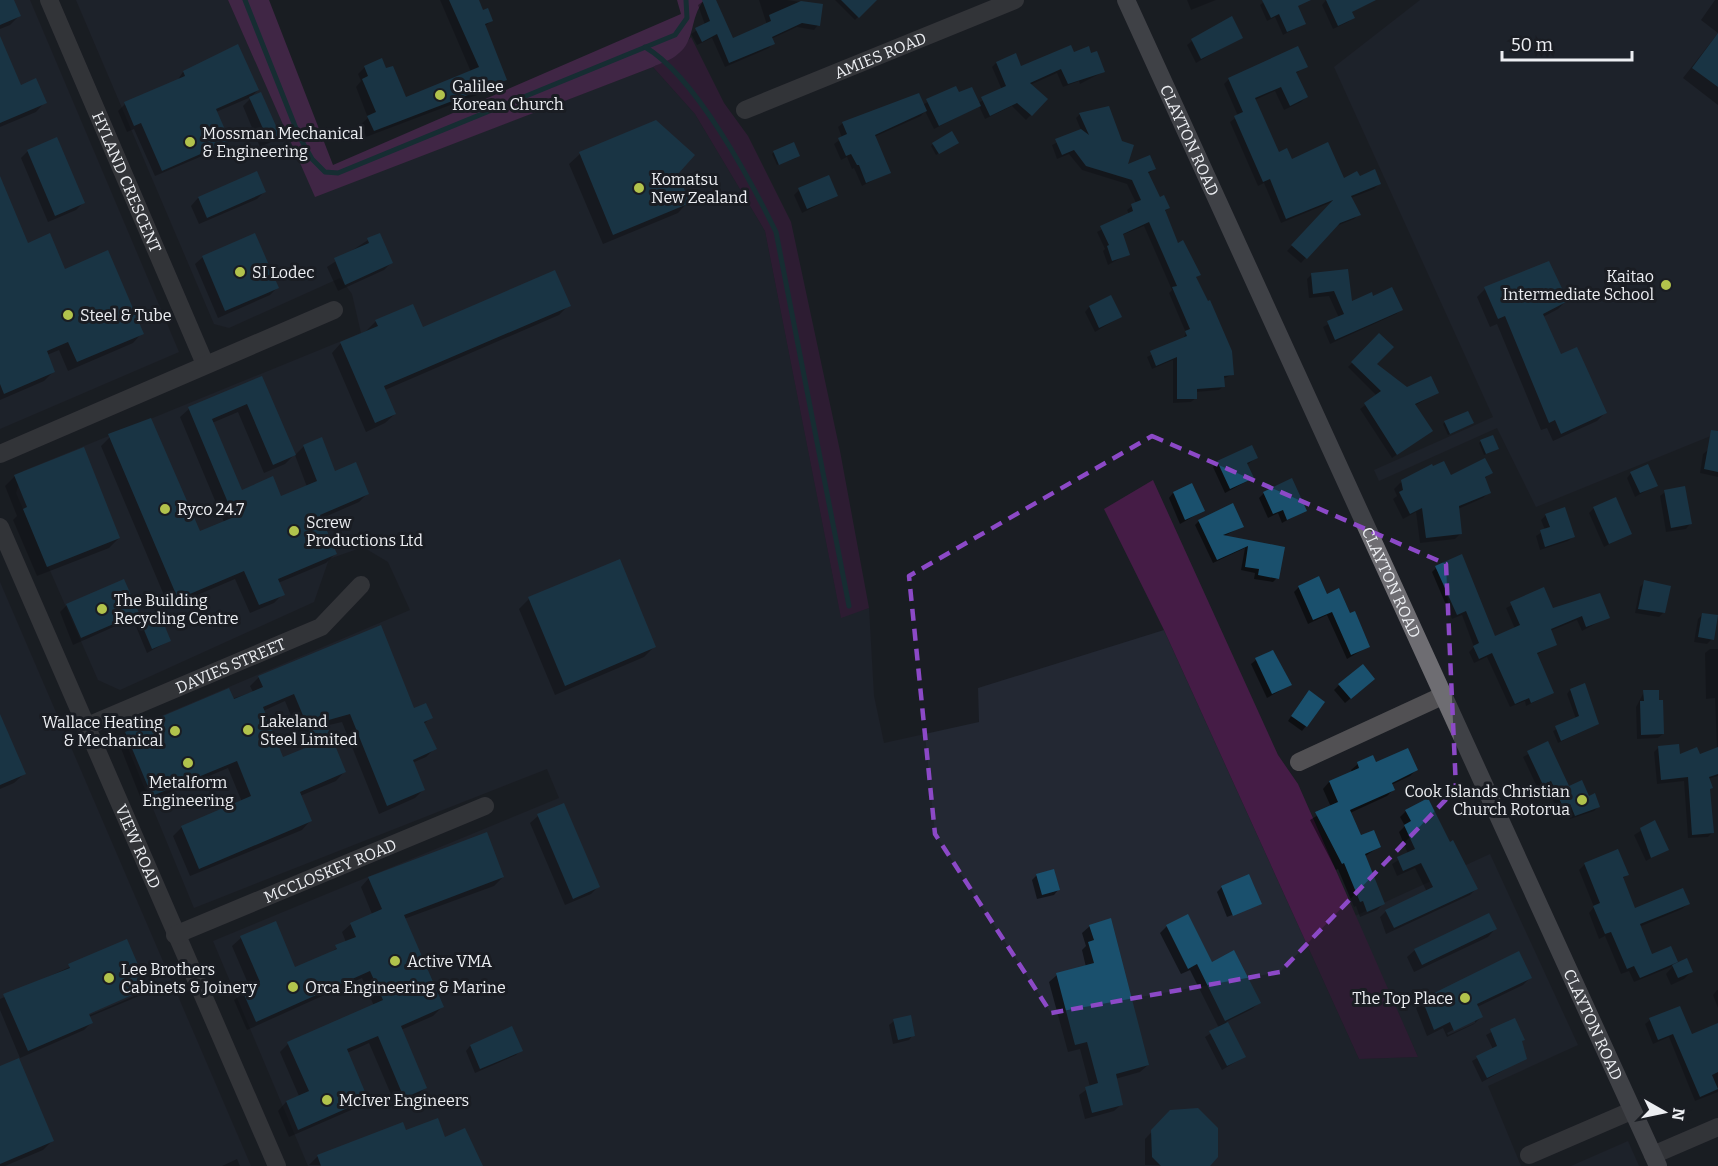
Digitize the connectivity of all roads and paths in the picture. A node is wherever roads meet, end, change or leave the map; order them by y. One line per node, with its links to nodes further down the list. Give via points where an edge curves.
1 (49, 0): 6 (street, HYLAND CRESCENT)
2 (1015, 0): 4 (street, AMIES ROAD)
3 (1126, 0): 10 (main road, CLAYTON ROAD)
4 (745, 110)
5 (334, 310): 6 (street)
6 (205, 363): 7 (street)
7 (0, 454)
8 (0, 527): 11 (street, VIEW ROAD)
9 (361, 585): 11 (street, DAVIES STREET, via 321,627)
10 (1443, 696): 12 (street); 15 (main road, CLAYTON ROAD)
11 (85, 727): 14 (street, VIEW ROAD)
12 (1299, 762)
13 (485, 806): 14 (street, MCCLOSKEY ROAD)
14 (176, 935): 19 (street, VIEW ROAD)
15 (1631, 1111): 17 (street); 18 (main road, CLAYTON ROAD)
16 (1718, 1127): 18 (street)
17 (1529, 1155)
18 (1655, 1161)
19 (277, 1166)

